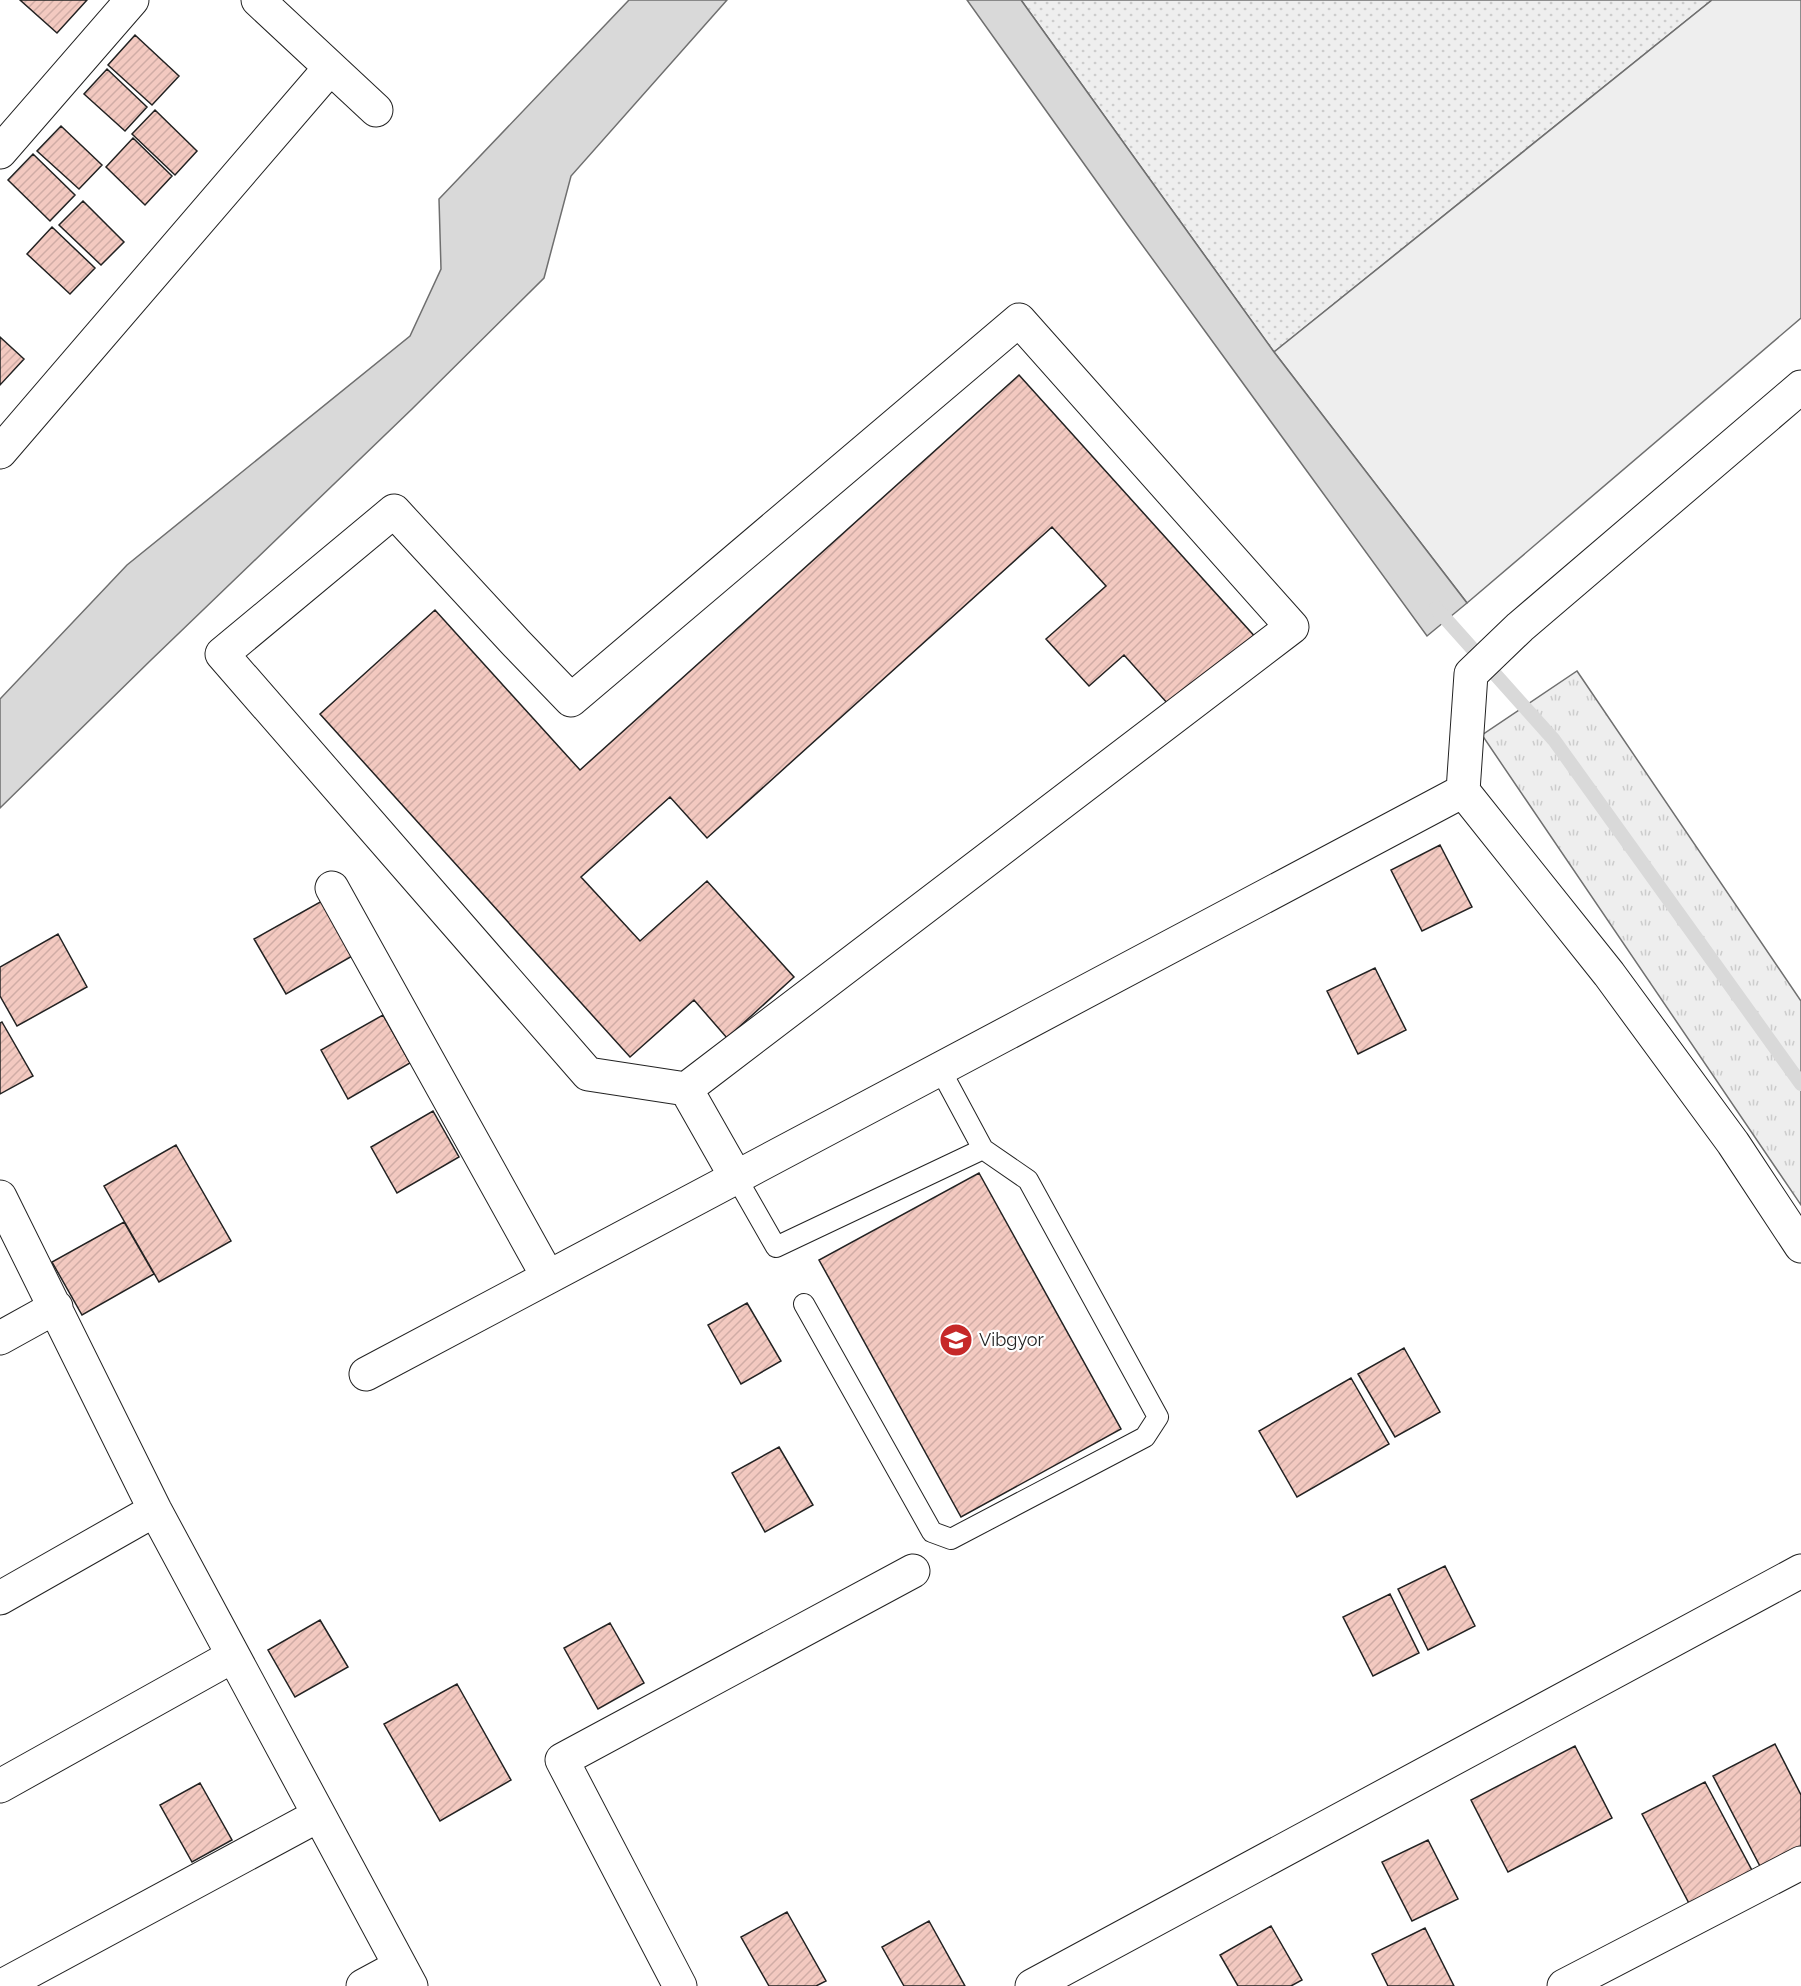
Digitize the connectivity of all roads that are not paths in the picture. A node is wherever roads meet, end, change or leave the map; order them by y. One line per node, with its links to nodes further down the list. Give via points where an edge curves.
1 (132, 0): 5 (street)
2 (258, 0): 3 (street)
3 (330, 68): 4 (street); 7 (street)
4 (376, 111)
5 (0, 152)
6 (1801, 387): 8 (street, via 1520,627 1471,674)
7 (0, 452)
8 (1463, 791): 10 (street); 15 (street, via 1609,975 1733,1143)
9 (332, 888): 16 (street)
10 (940, 1069): 12 (lane); 13 (street)
11 (686, 1089): 11 (street, via 588,1074 222,654 394,511 572,700 1019,320 1292,627); 13 (street)
12 (983, 1149): 13 (lane, via 776,1247); 17 (lane, via 1028,1179 1158,1417 1145,1437 951,1539 932,1532)
13 (736, 1178): 16 (street)
14 (0, 1197): 18 (street)
15 (1801, 1246)
16 (548, 1277): 20 (street)
17 (804, 1304)
18 (56, 1307): 19 (street); 21 (street)
19 (0, 1338)
20 (366, 1374)
21 (155, 1510): 24 (street); 25 (street)
22 (914, 1571): 32 (street, via 562,1761)
23 (1801, 1571): 33 (street)
24 (0, 1598)
25 (233, 1656): 26 (street); 27 (street)
26 (0, 1786)
27 (319, 1815): 29 (street); 30 (street)
28 (1801, 1863): 34 (street)
29 (405, 1976): 31 (street)
30 (2, 1986)
31 (363, 1986)
32 (680, 1986)
33 (1032, 1986)
34 (1564, 1986)

